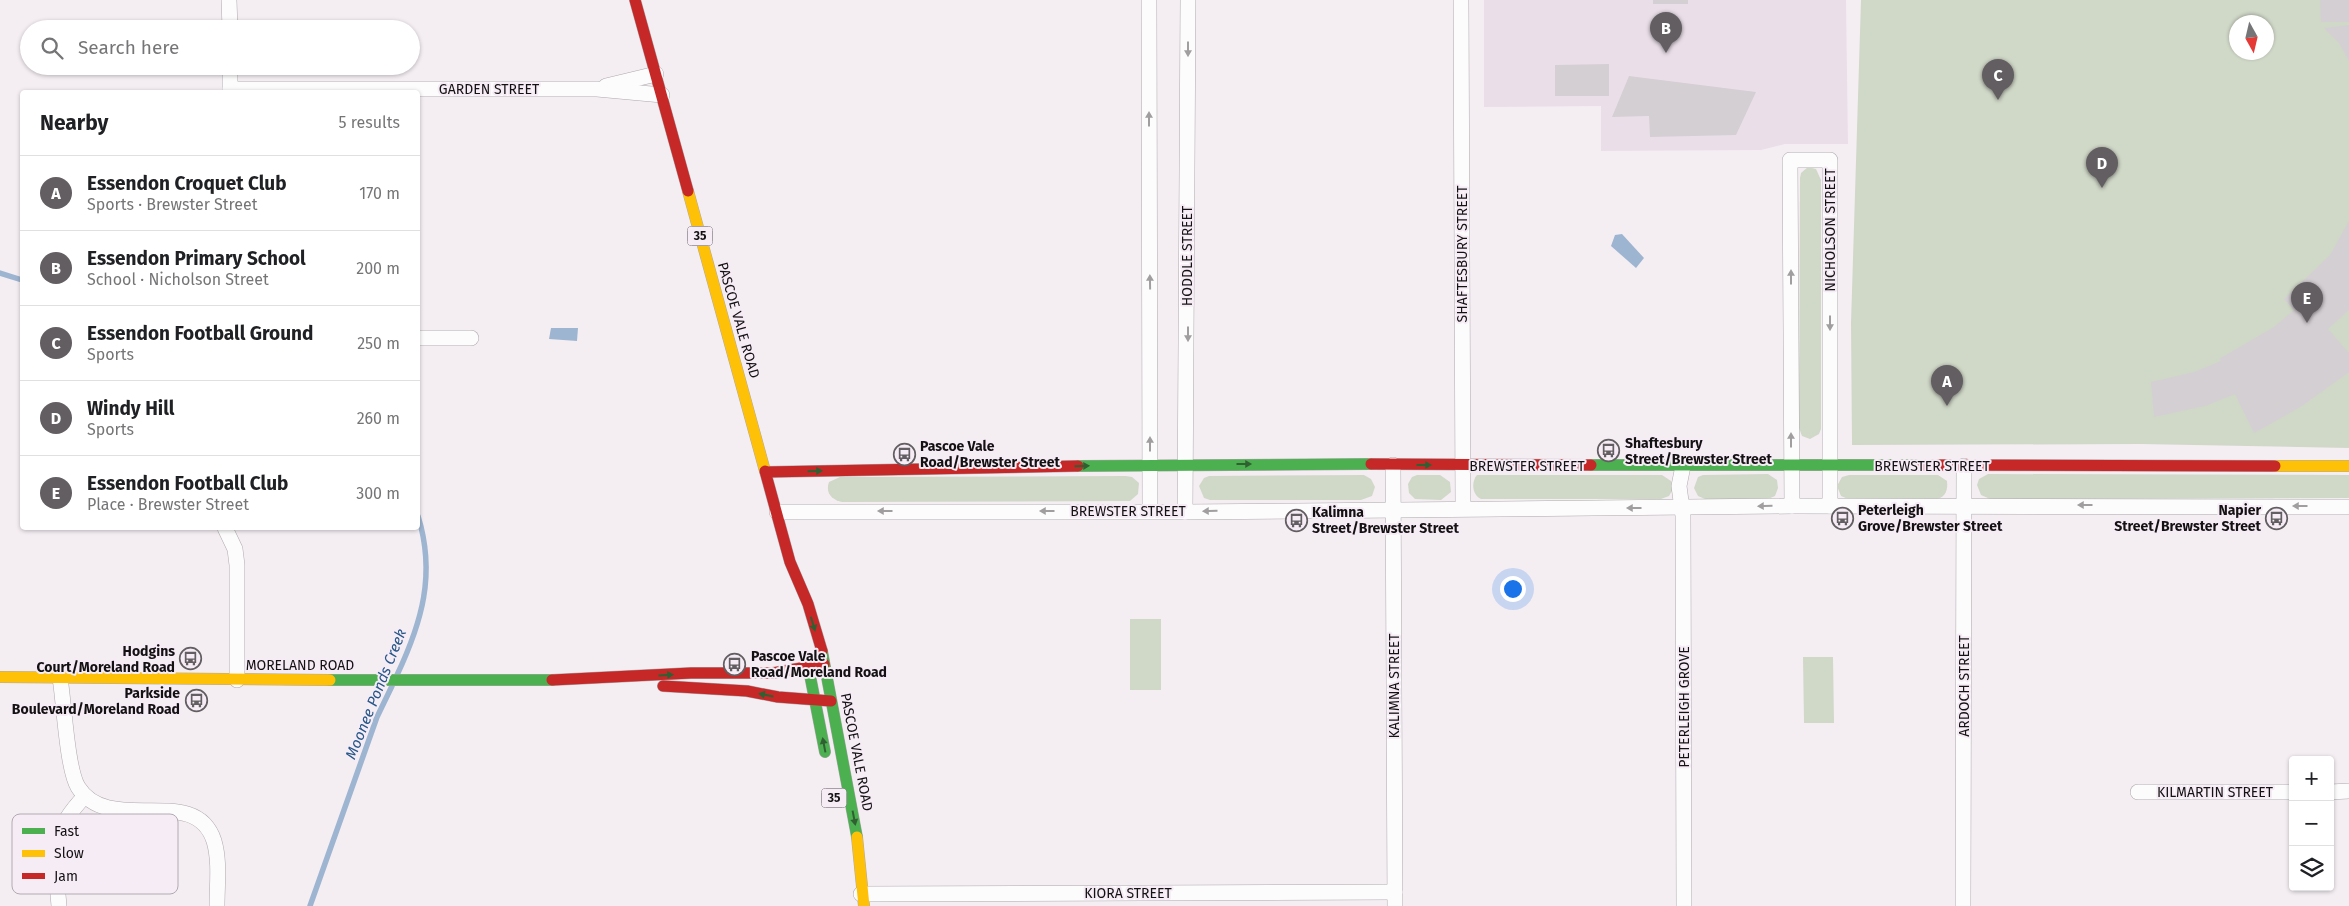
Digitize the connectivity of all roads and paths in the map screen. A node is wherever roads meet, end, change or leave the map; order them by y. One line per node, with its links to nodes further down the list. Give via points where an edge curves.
1 (230, 0): 6 (street)
2 (635, 0): 7 (main road, PASCOE VALE ROAD / 35)
3 (1149, 0): 16 (street, one-way to 3)
4 (1188, 0): 15 (street, HODDLE STREET, one-way to 15)
5 (1461, 0): 18 (street, SHAFTESBURY STREET)
6 (230, 20)
7 (656, 74): 9 (street, GARDEN STREET); 12 (main road, PASCOE VALE ROAD / 35)
8 (230, 75): 10 (street)
9 (597, 88): 11 (street, GARDEN STREET); 12 (street, GARDEN STREET)
10 (230, 90)
11 (352, 90)
12 (662, 95): 24 (main road, PASCOE VALE ROAD / 35)
13 (420, 338): 14 (street)
14 (471, 338)
15 (1186, 464): 16 (main road, BREWSTER STREET); 17 (main road, BREWSTER STREET, one-way to 17); 34 (street, HODDLE STREET)
16 (1150, 465): 24 (main road, BREWSTER STREET, one-way to 16); 32 (street)
17 (1393, 465): 18 (main road, BREWSTER STREET, one-way to 18); 31 (street, KALIMNA STREET)
18 (1463, 466): 19 (main road, BREWSTER STREET); 29 (street, SHAFTESBURY STREET)
19 (1683, 466): 20 (main road, BREWSTER STREET); 30 (street, PETERLEIGH GROVE, via 1679,486)
20 (1791, 466): 21 (main road, BREWSTER STREET); 21 (street, NICHOLSON STREET, one-way to 21, via 1790,160 1830,160); 25 (street, NICHOLSON STREET)
21 (1830, 466): 22 (main road, BREWSTER STREET); 26 (street, NICHOLSON STREET)
22 (1964, 466): 23 (main road, BREWSTER STREET); 27 (street, ARDOCH STREET)
23 (2349, 466)
24 (766, 472): 33 (main road, PASCOE VALE ROAD / 35)
25 (1792, 506): 26 (street, BREWSTER STREET); 30 (street, BREWSTER STREET, one-way to 30)
26 (1830, 506): 27 (street, BREWSTER STREET)
27 (1963, 506): 28 (street, BREWSTER STREET, one-way to 27); 57 (street, ARDOCH STREET)
28 (2349, 506)
29 (1463, 508): 30 (street, BREWSTER STREET, one-way to 29); 31 (street, BREWSTER STREET)
30 (1683, 508): 56 (street, PETERLEIGH GROVE)
31 (1395, 509): 34 (street, BREWSTER STREET, one-way to 34); 53 (street, KALIMNA STREET)
32 (1150, 511): 33 (street, BREWSTER STREET, one-way to 33); 34 (street, BREWSTER STREET)
33 (777, 512): 36 (main road, PASCOE VALE ROAD / 35)
34 (1186, 512)
35 (226, 530): 44 (street, via 235,549 237,565)
36 (790, 562): 37 (main road, PASCOE VALE ROAD / 35); 39 (main road, PASCOE VALE ROAD / 35, one-way to 39, via 808,604)
37 (799, 619)
38 (805, 648): 40 (main road)
39 (824, 664): 40 (main road, MORELAND ROAD); 46 (main road, PASCOE VALE ROAD / 35)
40 (808, 667): 43 (main road, MORELAND ROAD, one-way to 40, via 761,674); 45 (main road)
41 (0, 677): 42 (main road, MORELAND ROAD)
42 (60, 678): 44 (main road, MORELAND ROAD); 50 (street, via 72,769)
43 (600, 679): 44 (main road, MORELAND ROAD); 45 (main road, MORELAND ROAD, one-way to 43)
44 (237, 680)
45 (815, 700): 46 (main road, MORELAND ROAD); 47 (main road, one-way to 45)
46 (832, 701): 54 (main road, PASCOE VALE ROAD / 35, one-way to 54, via 857,835)
47 (826, 760)
48 (2138, 792): 49 (street, KILMARTIN STREET)
49 (2289, 792)
50 (85, 796): 51 (street); 55 (street, via 107,808 174,811 197,818 210,831 216,848)
51 (68, 814)
52 (845, 841): 54 (main road)
53 (1394, 899): 54 (street, KIORA STREET)
54 (862, 900)
55 (216, 906)
56 (1684, 906)
57 (1963, 906)

